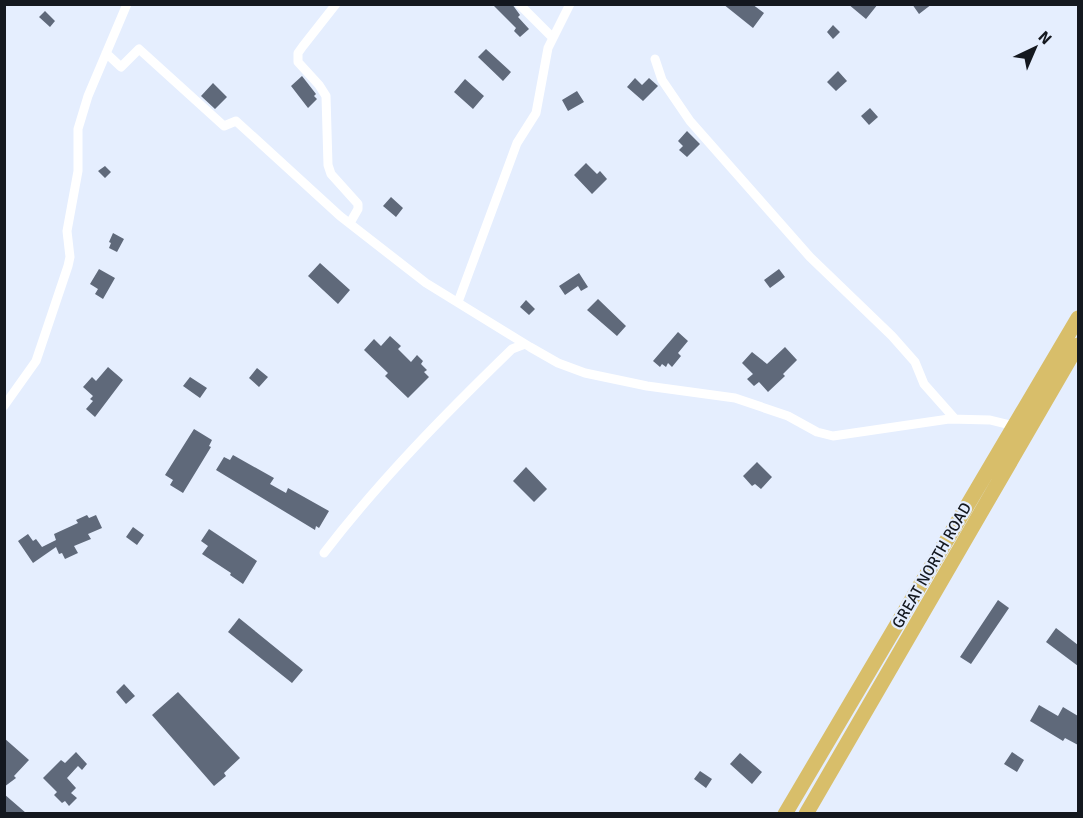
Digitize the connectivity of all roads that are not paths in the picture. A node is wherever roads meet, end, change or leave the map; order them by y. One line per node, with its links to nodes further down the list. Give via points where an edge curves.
1 (127, 4): 6 (street)
2 (336, 4): 8 (street, via 298,53 298,62 326,96 328,165 334,179 358,204)
3 (519, 4): 5 (street)
4 (570, 4): 5 (street)
5 (553, 38): 9 (street, via 536,113 517,143)
6 (106, 53): 8 (street, via 121,67 140,49 224,126 236,121); 13 (street, via 78,129 78,171 67,231 69,266 36,361)
7 (655, 59): 14 (street, via 662,80 690,121 810,257 892,336 915,362 924,384)
8 (350, 223): 9 (street, via 426,283)
9 (458, 302): 11 (street)
10 (1078, 318): 15 (highway, GREAT NORTH ROAD)
11 (525, 344): 14 (street, via 585,373 735,398 788,416 824,435); 17 (street, via 512,349 402,461)
12 (1078, 345): 16 (highway, GREAT NORTH ROAD)
13 (4, 406)
14 (955, 419): 15 (street, via 990,420)
15 (1013, 426): 16 (street); 18 (highway, GREAT NORTH ROAD)
16 (1028, 431): 19 (highway, GREAT NORTH ROAD)
17 (324, 553)
18 (785, 813)
19 (807, 813)

